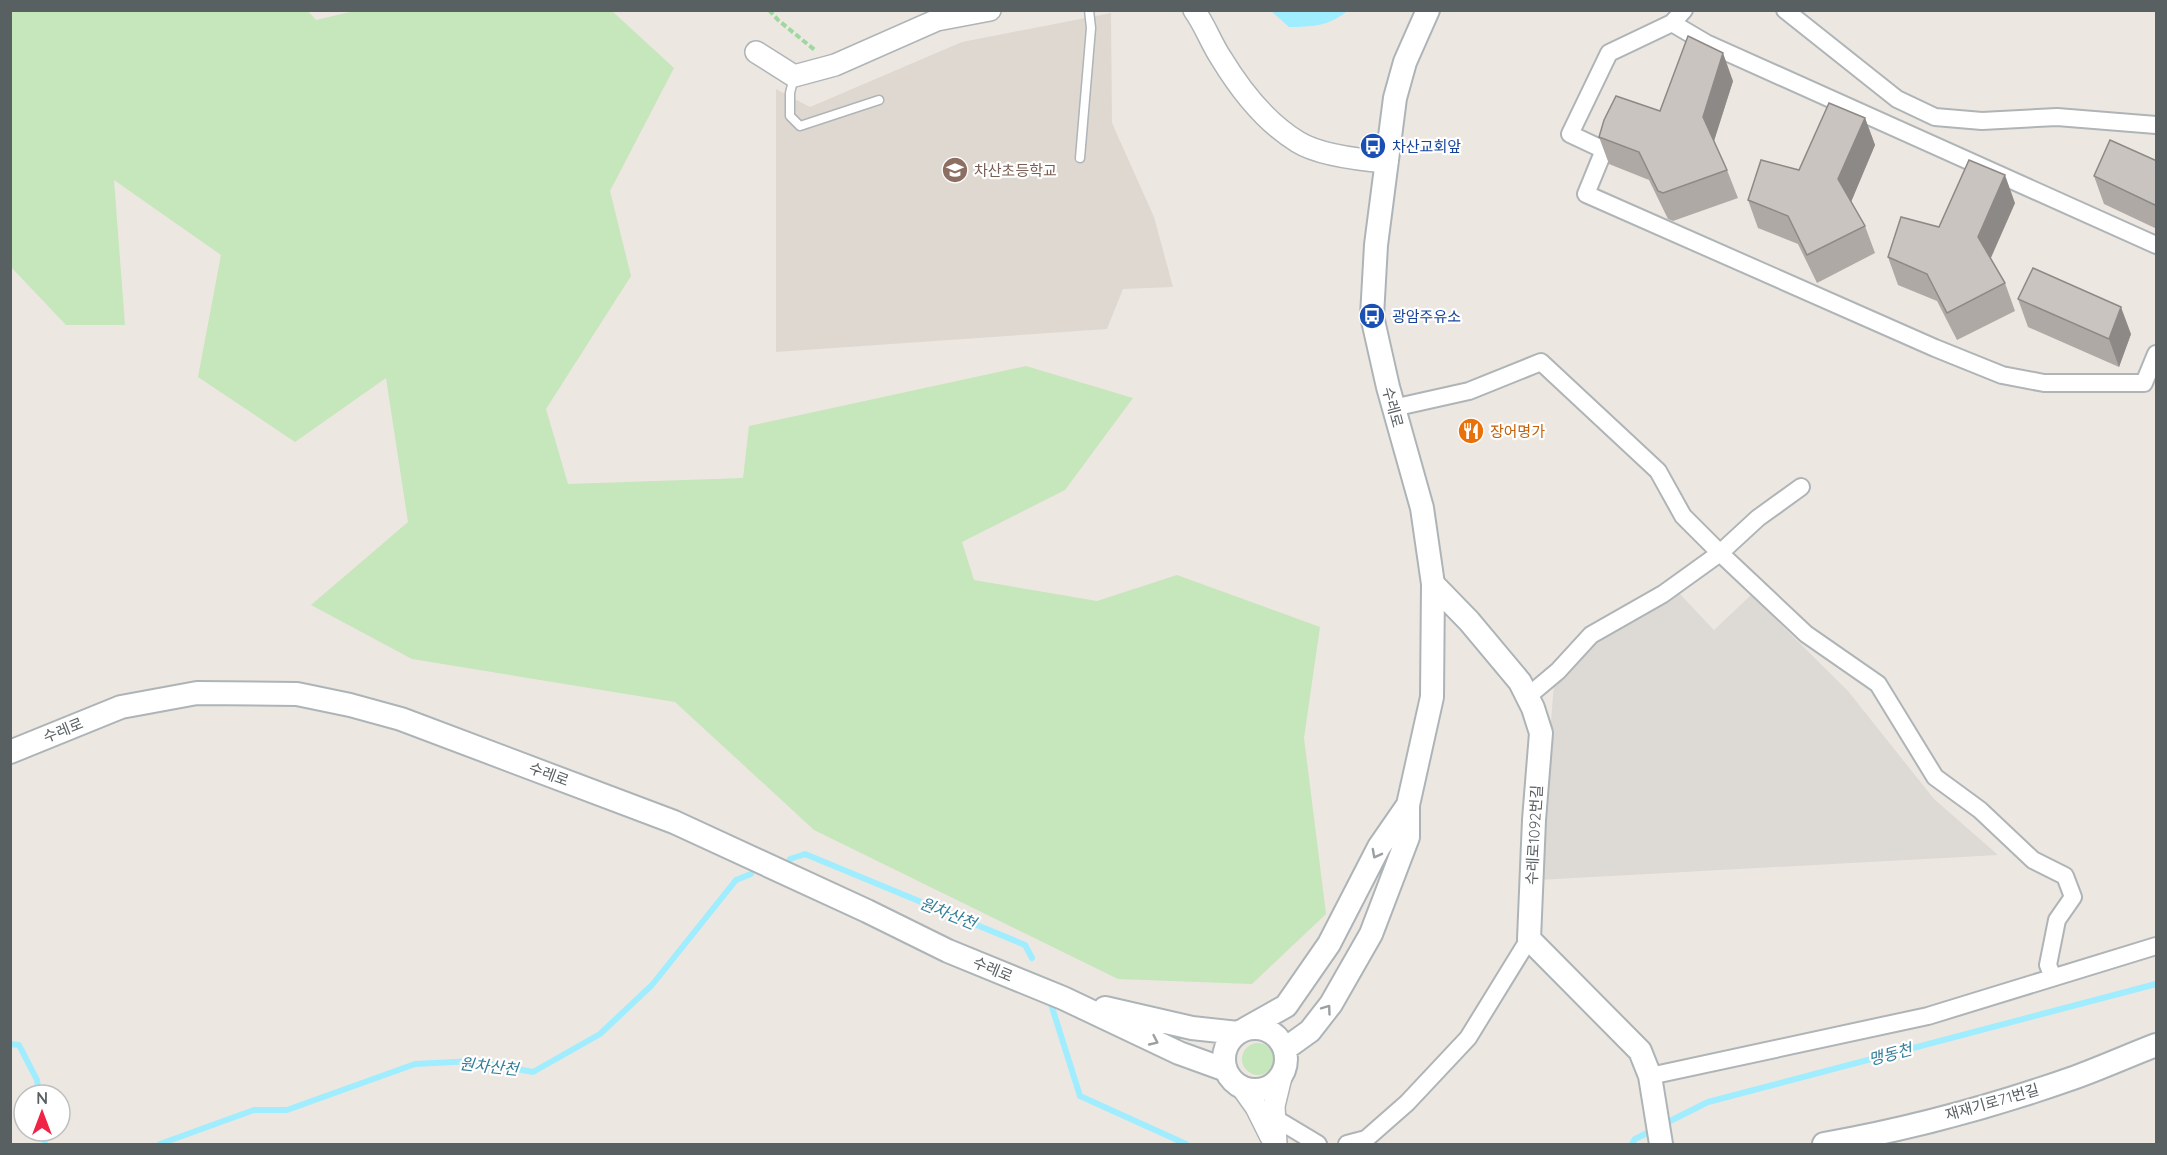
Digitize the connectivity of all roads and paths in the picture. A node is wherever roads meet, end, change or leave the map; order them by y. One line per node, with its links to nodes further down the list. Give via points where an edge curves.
1 (769, 10): 9 (path)
2 (1089, 10): 13 (lane, via 1091,28)
3 (1194, 10): 14 (street, via 1243,92 1269,120 1300,143 1339,156)
4 (1428, 10): 14 (main road, 수레로, via 1405,62 1395,98)
5 (1785, 10): 12 (street, via 1897,99 1935,117 2057,117)
6 (976, 12): 9 (street, via 937,20)
7 (1678, 16): 15 (street, via 1706,43); 17 (street, via 1609,53 1570,134 1604,150 1586,194 2002,375 2044,384)
8 (756, 52): 10 (street)
9 (835, 65): 10 (street)
10 (794, 76): 11 (lane, via 790,116 800,126)
11 (879, 100)
12 (2157, 126)
13 (1080, 158)
14 (1387, 162): 18 (main road, 수레로, via 1372,316)
15 (2157, 245)
16 (2157, 354): 17 (street)
17 (2150, 385)
18 (1393, 408): 20 (street, via 1469,391 1541,362 1658,471 1683,516); 21 (main road, 수레로, via 1422,508)
19 (1801, 487): 20 (street, via 1758,518)
20 (1720, 554): 22 (street, via 1663,594 1591,634 1558,671); 27 (street, via 1806,634 1878,684 1935,777 1980,810 2032,860 2065,876 2073,897 2057,920 2049,965)
21 (1433, 584): 22 (main road, 수레로1092번길, via 1477,630 1520,682); 24 (main road, 수레로, via 1432,697)
22 (1527, 697): 25 (main road, 수레로1092번길, via 1541,733)
23 (10, 752): 28 (main road, 수레로, via 121,706 198,693 297,694 350,705 401,719 674,822 948,951)
24 (1408, 805): 29 (main road, 수레로, one-way to 29, via 1378,847 1329,944 1286,1006); 31 (main road, 수레로, one-way to 24, via 1310,1031 1331,1004 1371,934 1408,837)
25 (1529, 939): 32 (main road, via 1640,1051); 38 (street, via 1468,1038 1407,1104 1366,1138)
26 (2157, 946): 27 (street)
27 (2053, 977): 32 (street, via 1928,1016)
28 (1063, 998): 29 (main road, 수레로, via 1192,1028); 34 (main road, 수레로, one-way to 34)
29 (1242, 1031): 31 (main road, via 1258,1027 1269,1030); 34 (main road, via 1230,1040 1224,1060)
30 (2157, 1044): 40 (main road, 재재기로71번길, via 2077,1077 1994,1104)
31 (1286, 1049): 33 (main road, via 1287,1064)
32 (1650, 1076): 39 (main road)
33 (1281, 1077): 34 (main road, via 1273,1085 1251,1090); 35 (street)
34 (1233, 1078): 36 (street, via 1256,1107)
35 (1274, 1117): 36 (street); 37 (street)
36 (1275, 1144)
37 (1317, 1144)
38 (1347, 1144)
39 (1661, 1144)
40 (1824, 1144)

